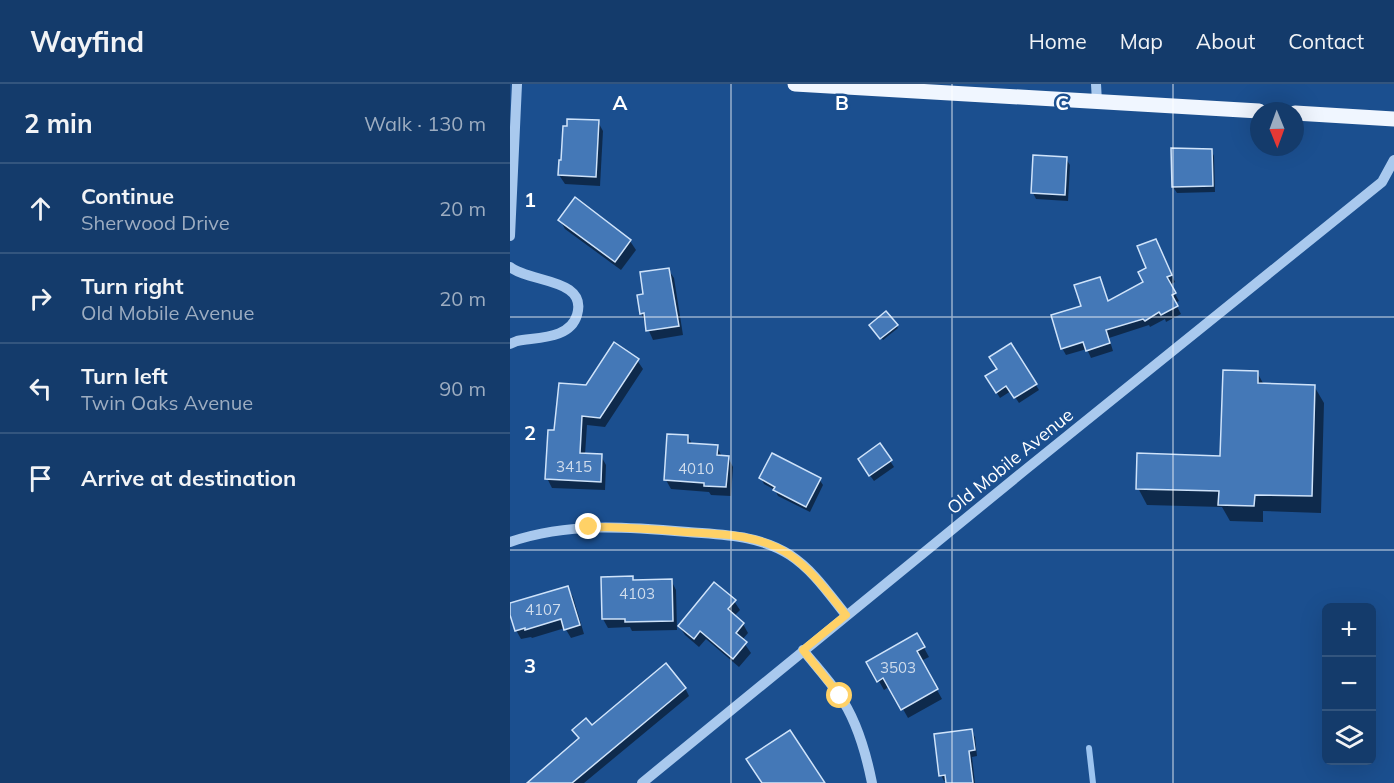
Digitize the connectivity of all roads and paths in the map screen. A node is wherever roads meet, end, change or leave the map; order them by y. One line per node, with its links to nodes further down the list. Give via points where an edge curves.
1 (517, 84): 9 (street)
2 (795, 84): 4 (main road)
3 (1096, 84): 4 (street)
4 (1097, 102): 5 (main road)
5 (1250, 110)
6 (1304, 114): 7 (main road)
7 (1394, 119)
8 (1394, 160): 13 (street, Old Mobile Avenue, via 1382,182)
9 (510, 236)
10 (510, 267): 11 (street, via 529,277 569,288 579,311 575,323 564,332)
11 (510, 344)
12 (510, 542): 13 (street, via 589,527 742,536 788,554 808,569)
13 (846, 615): 14 (street, Old Mobile Avenue)
14 (803, 650): 15 (street, Old Mobile Avenue); 16 (street, via 840,696 856,726)
15 (642, 783)
16 (872, 783)

